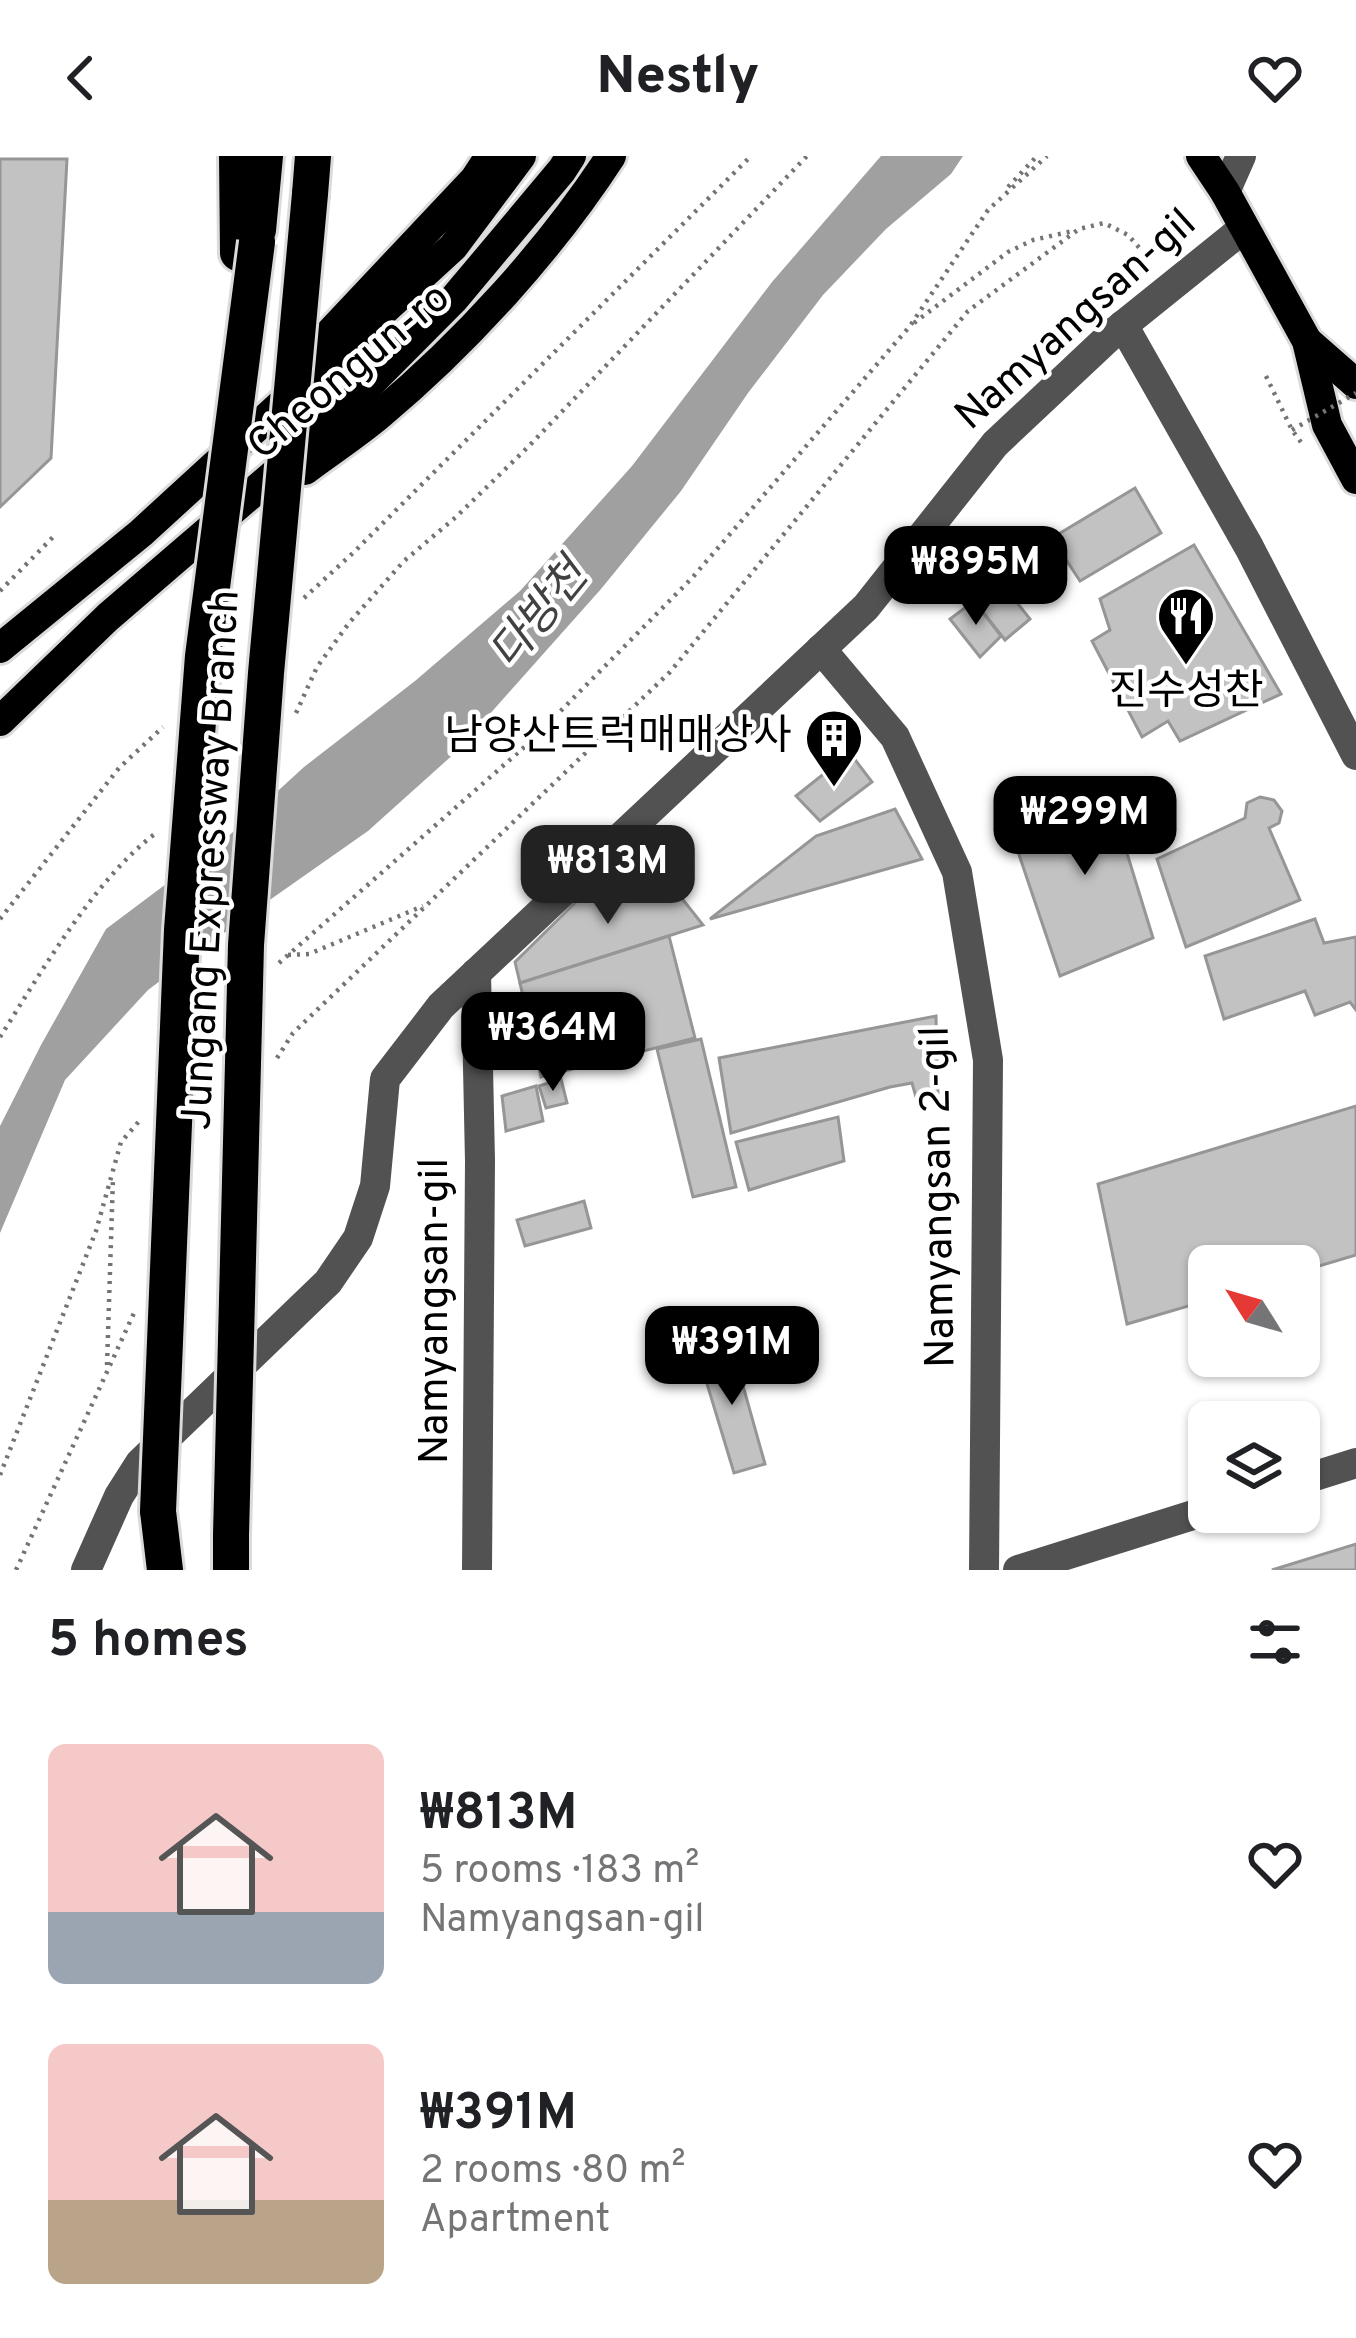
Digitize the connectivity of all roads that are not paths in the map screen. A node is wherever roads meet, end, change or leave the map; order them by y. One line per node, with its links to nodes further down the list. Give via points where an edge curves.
1 (237, 156): 12 (highway)
2 (265, 156): 12 (highway)
3 (313, 156): 27 (highway, Jungang Expressway Branch, bridge, via 246,945)
4 (490, 156): 17 (main road, Cheongun-ro)
5 (521, 156): 17 (main road, Cheongun-ro, via 453,247)
6 (571, 156): 18 (main road, Cheongun-ro, via 453,300 314,440)
7 (610, 156): 18 (main road, Cheongun-ro, via 490,310 379,416)
8 (1202, 156): 10 (main road)
9 (1241, 156): 10 (street)
10 (1225, 192): 11 (main road)
11 (1244, 228): 13 (street, Namyangsan-gil); 14 (main road)
12 (248, 248): 29 (highway, Jungang Expressway Branch, bridge, via 182,930 158,1510)
13 (1123, 325): 20 (street, Namyangsan-gil, via 994,445 866,607); 22 (street)
14 (1307, 341): 15 (main road); 16 (main road, via 1327,425)
15 (1356, 389)
16 (1356, 479)
17 (141, 533): 19 (main road, Cheongun-ro)
18 (108, 617): 21 (main road, Cheongun-ro)
19 (0, 648)
20 (821, 649): 23 (street, Namyangsan-gil); 31 (street, Namyangsan 2-gil, via 896,737 957,872 988,1060)
21 (0, 721)
22 (1356, 755)
23 (476, 973): 28 (street, via 386,1079 375,1186 358,1238 328,1282 140,1463); 30 (street, Namyangsan-gil)
24 (1356, 1463): 25 (street)
25 (1320, 1474)
26 (1188, 1517): 32 (street)
27 (231, 1553)
28 (86, 1570)
29 (165, 1570)
30 (477, 1570)
31 (984, 1570)
32 (1018, 1570)

